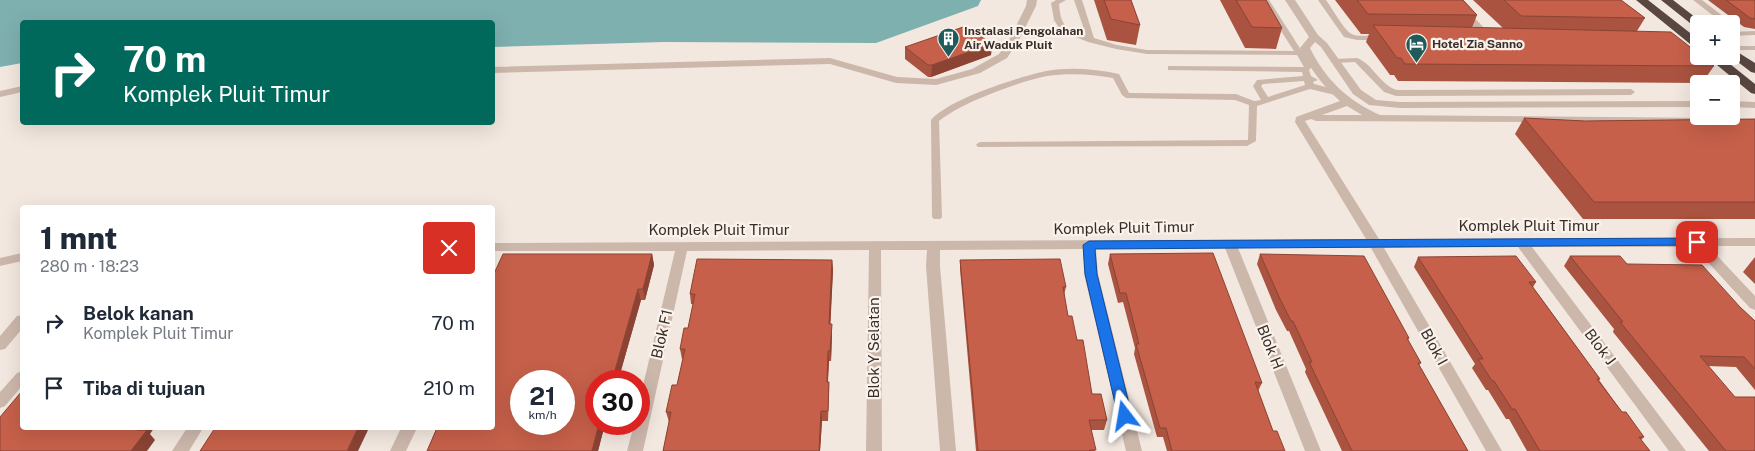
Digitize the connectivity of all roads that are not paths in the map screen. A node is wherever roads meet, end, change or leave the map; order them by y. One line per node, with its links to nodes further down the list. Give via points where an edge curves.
1 (1032, 0): 27 (street, via 1003,56 976,71 936,82 896,80 830,60)
2 (1062, 0): 18 (lane, via 1056,4 1057,21 1061,27)
3 (1078, 0): 18 (lane)
4 (1265, 0): 22 (lane)
5 (1290, 0): 15 (street)
6 (1322, 0): 16 (lane, via 1347,35)
7 (1453, 0): 19 (lane, via 1492,41)
8 (1666, 0): 12 (highway)
9 (1697, 0): 11 (lane)
10 (1641, 1): 17 (highway)
11 (1717, 15)
12 (1690, 18)
13 (1741, 33): 14 (lane)
14 (1755, 33)
15 (1314, 37): 24 (street, via 1324,45); 31 (street, via 1305,48 1311,62)
16 (1391, 38)
17 (1690, 39)
18 (1091, 40): 22 (lane, via 1147,52)
19 (1475, 40)
20 (1755, 48): 21 (lane)
21 (1740, 49)
22 (1299, 53): 29 (lane, via 1308,67)
23 (1740, 58): 28 (highway)
24 (1334, 61): 33 (lane, via 1357,60 1387,90 1396,93); 38 (street, via 1362,97 1373,103)
25 (1723, 65): 32 (highway)
26 (1171, 68): 29 (lane)
27 (495, 70)
28 (1755, 70)
29 (1308, 78): 31 (lane); 35 (lane); 35 (lane, via 1260,82 1257,86)
30 (20, 89): 34 (street)
31 (1332, 90): 36 (street)
32 (1755, 90)
33 (1631, 92)
34 (0, 94)
35 (1266, 101): 37 (lane)
36 (1348, 102): 42 (street); 43 (street)
37 (1253, 104): 46 (lane, via 1252,141 1247,142); 47 (lane, via 1236,97 1126,95 1116,76 1106,73 1046,74 1011,85 935,120)
38 (1619, 104): 39 (street); 44 (street)
39 (1690, 104)
40 (1740, 104): 41 (street)
41 (1755, 104)
42 (1306, 118): 43 (street); 48 (street, Blok I, via 1300,122)
43 (1378, 118): 44 (street)
44 (1635, 119): 45 (street)
45 (1690, 120)
46 (981, 145)
47 (936, 217)
48 (1374, 242): 51 (street, Komplek Pluit Timur); 52 (street, Komplek Pluit Timur); 74 (street, Blok I)
49 (1697, 242): 50 (street, Komplek Pluit Timur); 52 (street, Komplek Pluit Timur); 60 (street)
50 (1755, 242)
51 (1229, 243): 54 (street, Komplek Pluit Timur); 73 (street, Blok H)
52 (1522, 243): 75 (street, Blok J)
53 (874, 245): 55 (street, Komplek Pluit Timur); 56 (street, Komplek Pluit Timur); 70 (street, Blok Y Selatan)
54 (1089, 245): 56 (street, Komplek Pluit Timur); 72 (street, via 1091,274)
55 (682, 246): 57 (street, Komplek Pluit Timur); 69 (street, Blok F1)
56 (934, 246): 71 (street)
57 (495, 247)
58 (20, 257): 59 (street)
59 (0, 262)
60 (1755, 304)
61 (20, 322): 62 (street)
62 (0, 345)
63 (20, 379): 64 (street)
64 (0, 402)
65 (194, 430): 67 (street)
66 (408, 430): 68 (street)
67 (180, 451)
68 (398, 451)
69 (635, 451)
70 (874, 451)
71 (948, 451)
72 (1134, 451)
73 (1312, 451)
74 (1494, 451)
75 (1678, 451)

